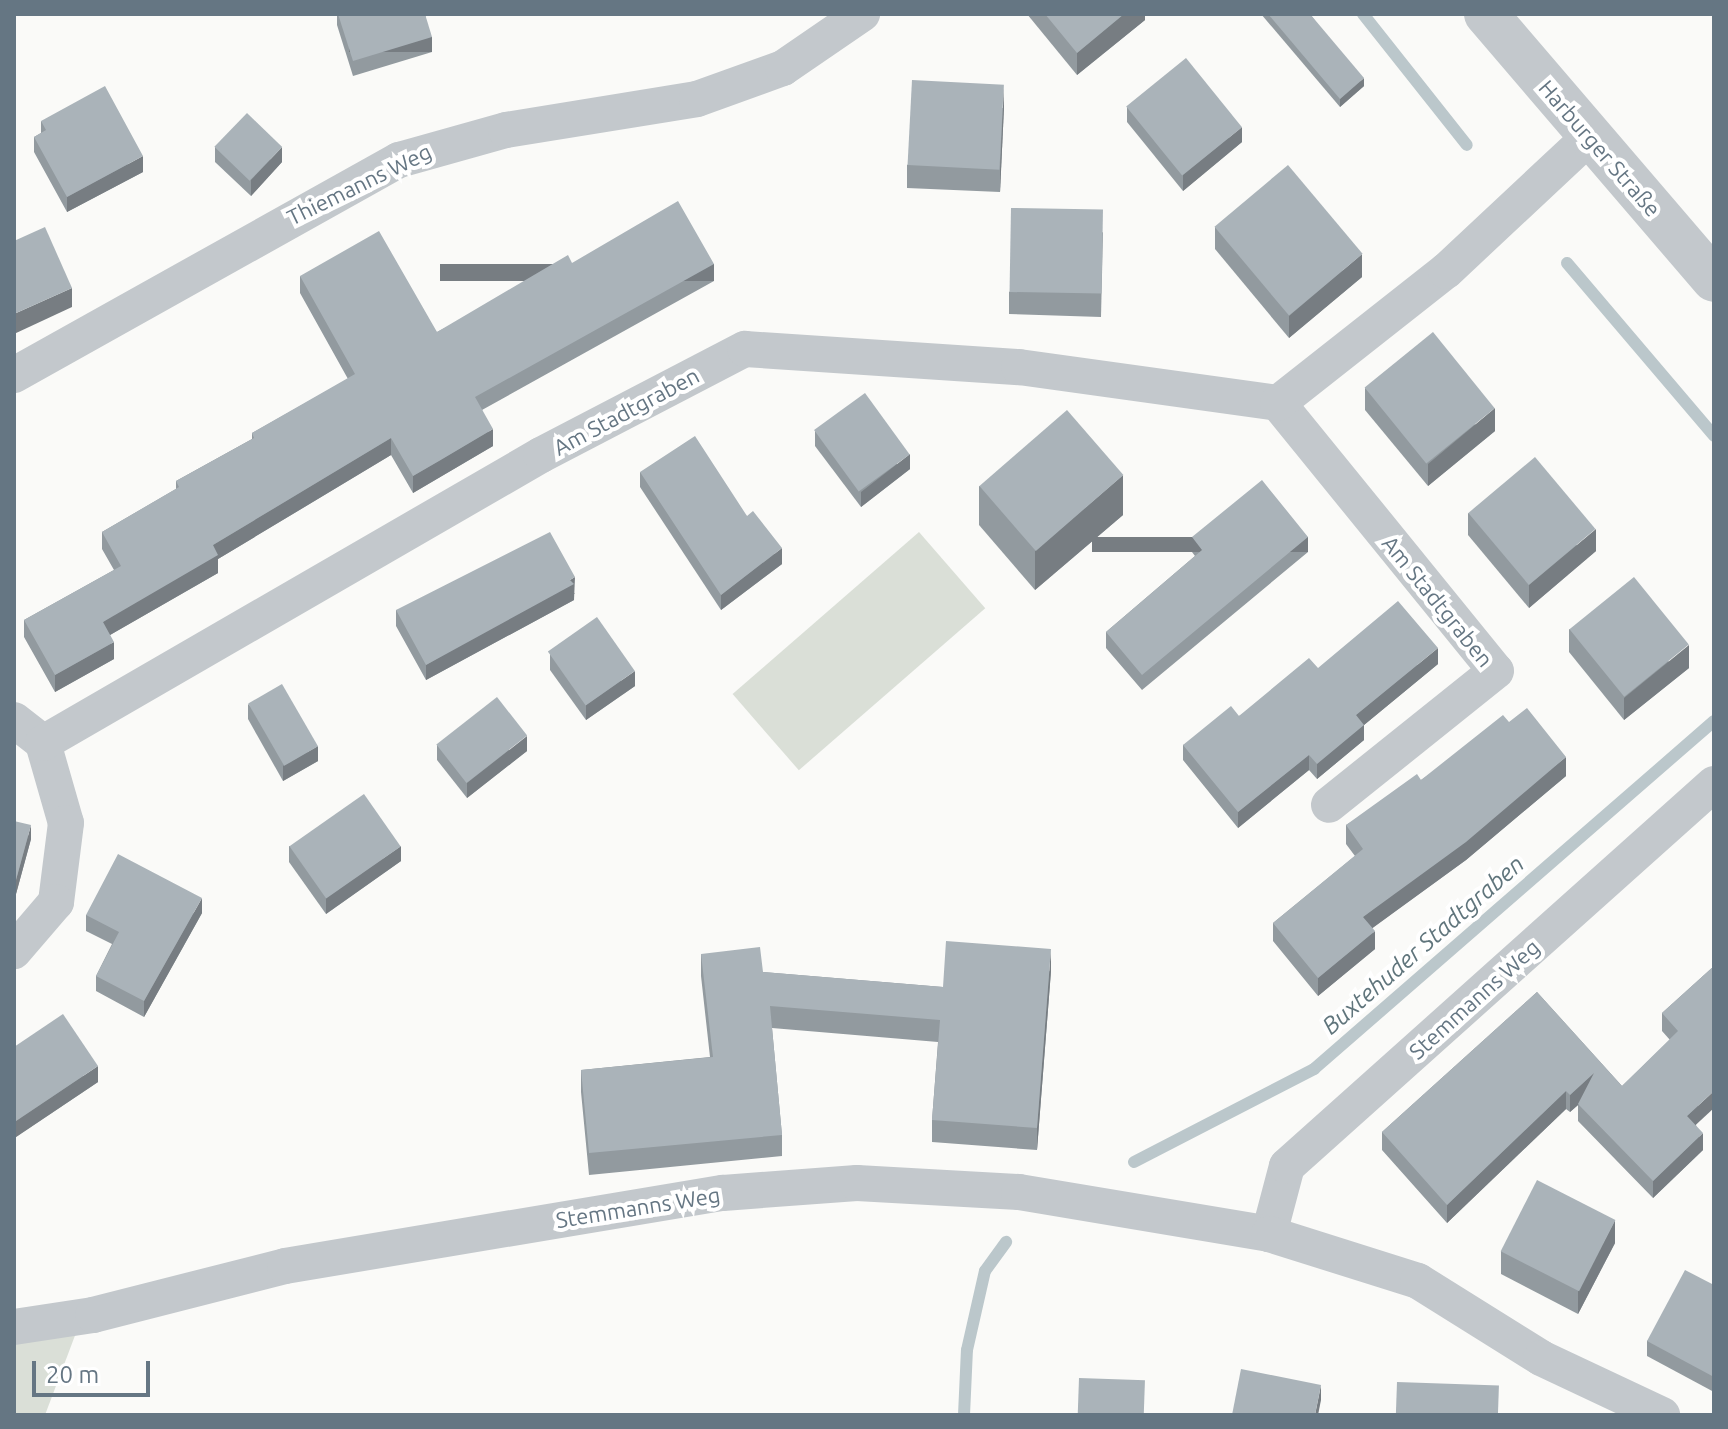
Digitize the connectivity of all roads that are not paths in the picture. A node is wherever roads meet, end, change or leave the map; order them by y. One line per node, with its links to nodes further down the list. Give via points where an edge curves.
1 (862, 14): 5 (street, Thiemanns Weg, via 783,68 697,99 506,130 399,160)
2 (1486, 14): 3 (street, Harburger Straße)
3 (1589, 137): 4 (street, Harburger Straße); 6 (street, via 1446,271)
4 (1714, 280)
5 (14, 375)
6 (1278, 403): 8 (street, Am Stadtgraben, via 1019,367 745,349 541,455); 10 (street, Am Stadtgraben, via 1496,671)
7 (14, 720): 8 (street)
8 (43, 743): 11 (street, via 66,823 56,902)
9 (1714, 784): 12 (street, Stemmanns Weg, via 1287,1166)
10 (1329, 805)
11 (14, 951)
12 (1269, 1234): 13 (street, Stemmanns Weg, via 1019,1192 831,1184 723,1193 285,1266 93,1315); 14 (street, Stemmanns Weg, via 1418,1281 1541,1358)
13 (14, 1327)
14 (1662, 1415)

